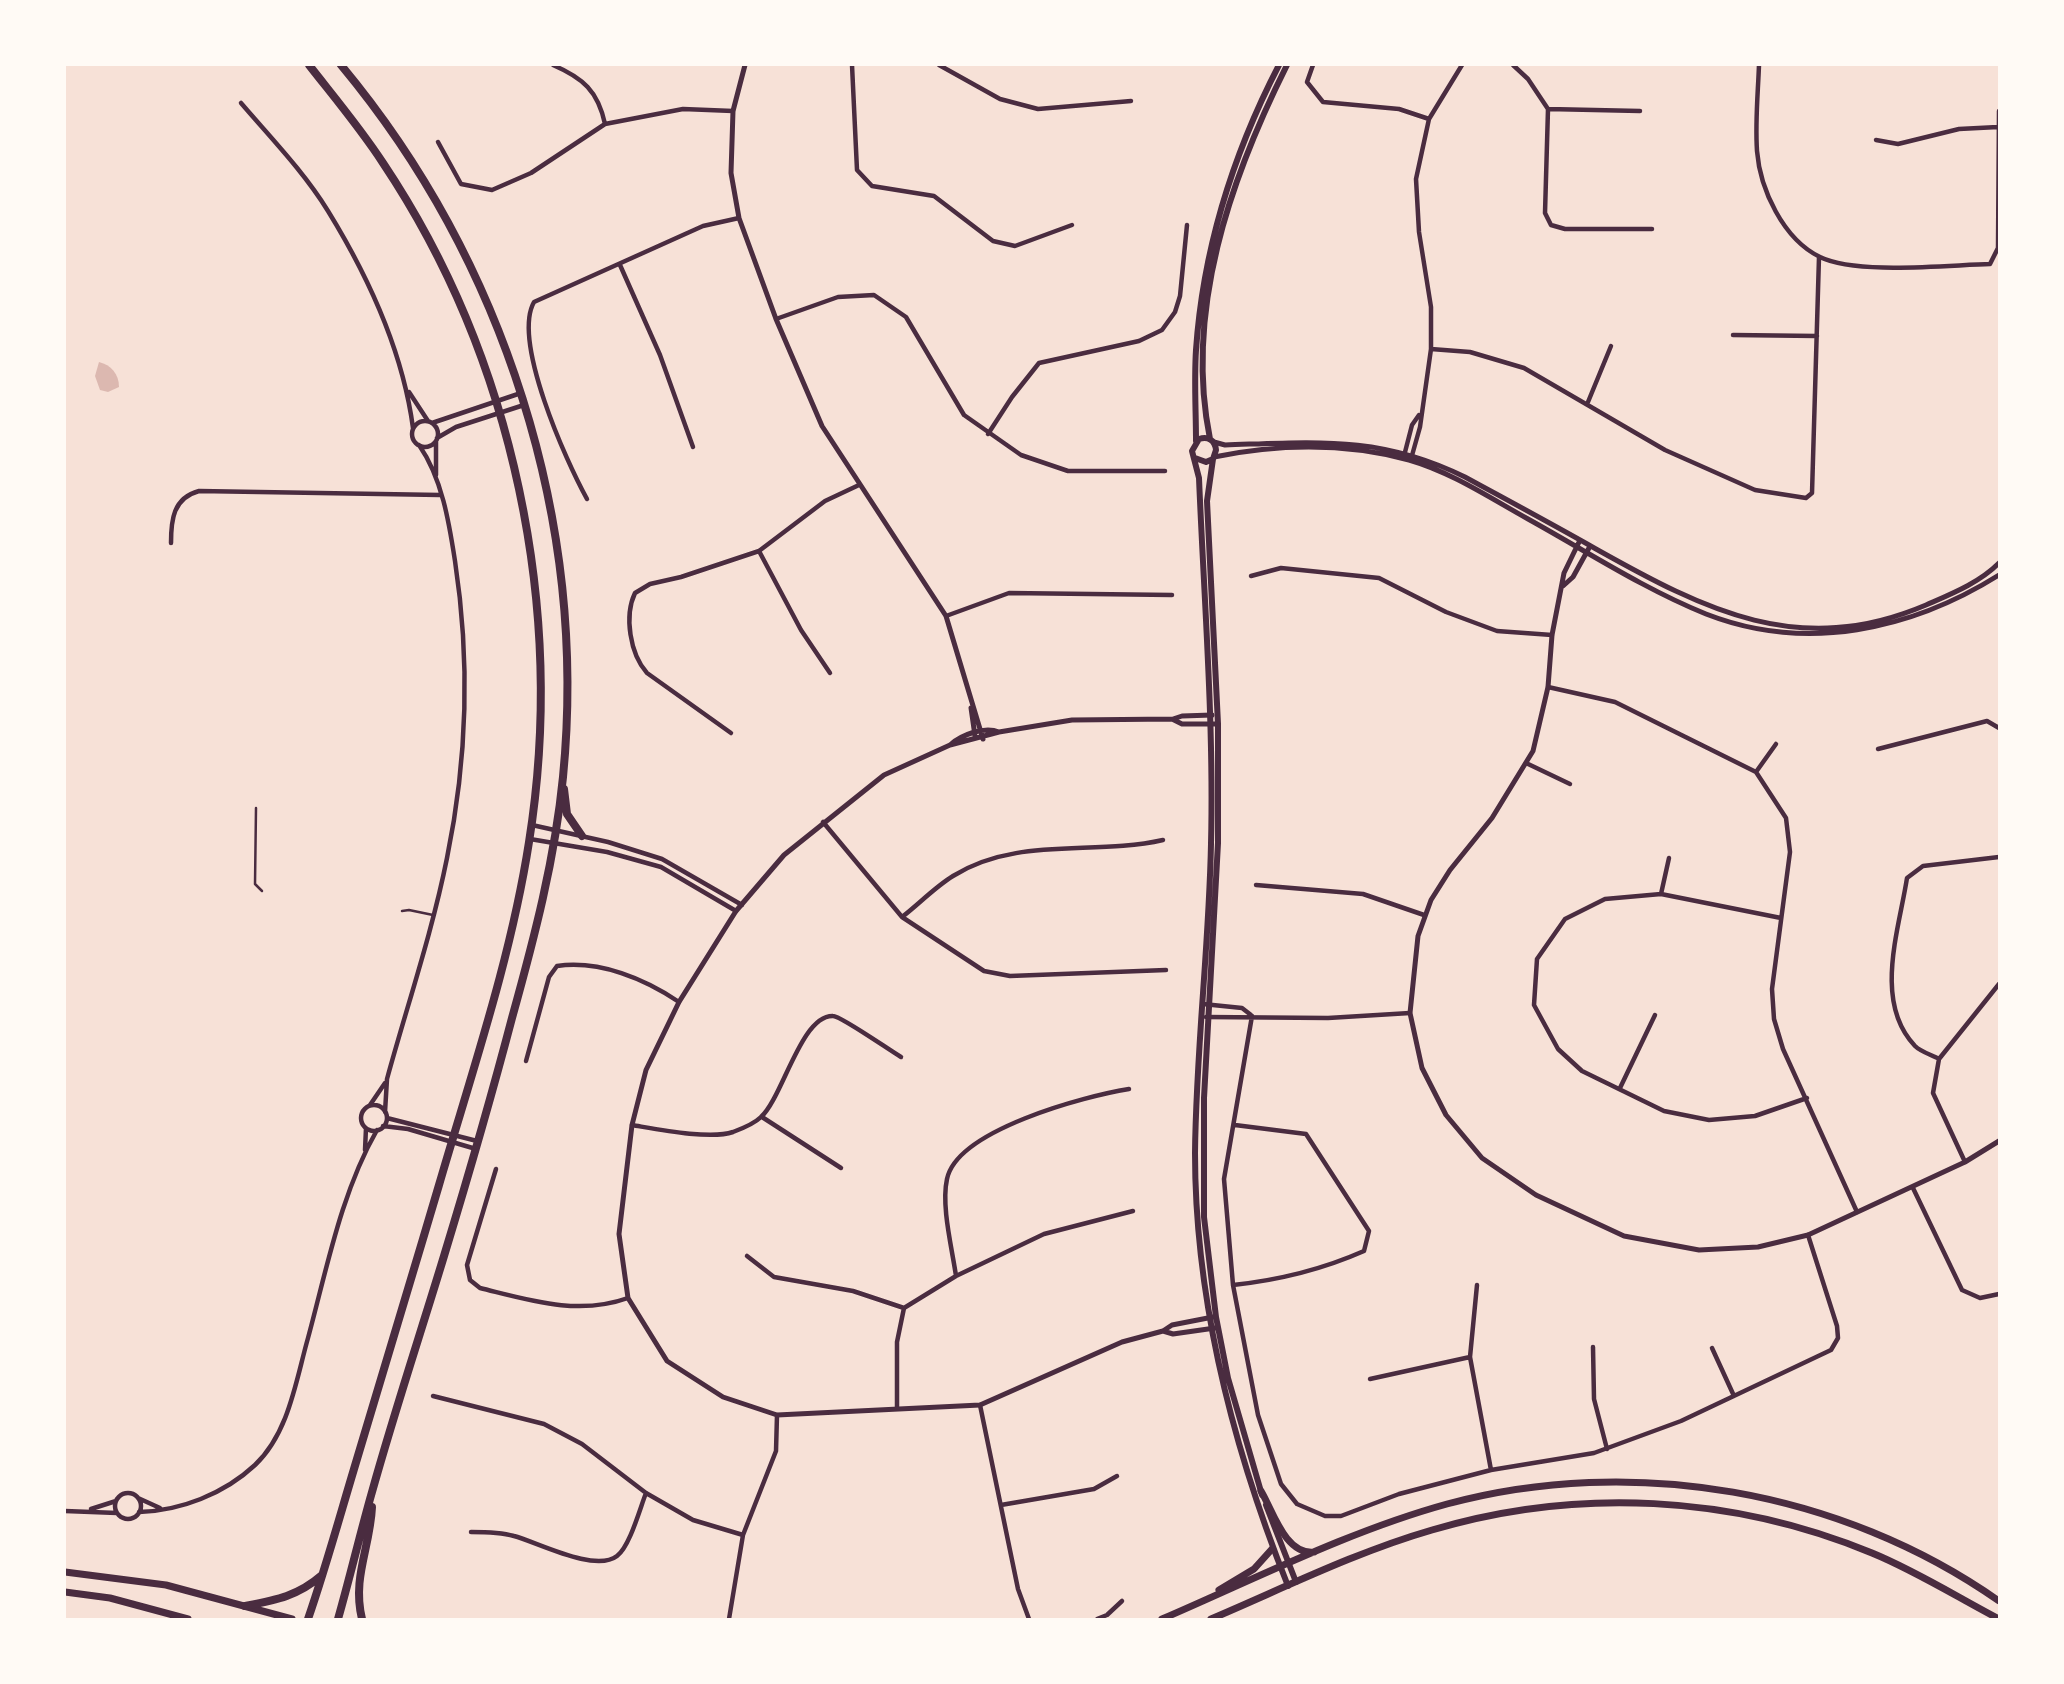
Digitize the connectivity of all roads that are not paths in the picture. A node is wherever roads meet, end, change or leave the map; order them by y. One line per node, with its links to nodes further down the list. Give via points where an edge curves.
1 (309, 65): 37 (highway, via 385,166 425,234 472,333)
2 (341, 65): 36 (highway, via 421,173 461,244)
3 (553, 65): 20 (street, via 577,76 601,102)
4 (744, 65): 16 (street)
5 (852, 65): 25 (street, via 857,170 872,186 934,196 993,241 1015,246)
6 (939, 65): 13 (street, via 1000,99 1038,109)
7 (1279, 65): 45 (main road, via 1237,159 1205,271 1196,354)
8 (1287, 65): 46 (main road, via 1243,161 1217,253 1202,362 1202,399)
9 (1313, 65): 19 (street, via 1307,82 1323,102 1399,109)
10 (1462, 65): 19 (street)
11 (1513, 65): 15 (street)
12 (1759, 65): 28 (street, via 1757,151 1764,190 1786,229)
13 (1131, 101)
14 (242, 103): 35 (street, via 328,210 362,271)
15 (1548, 109): 17 (street); 27 (street, via 1545,213 1551,225)
16 (733, 111): 20 (street, via 683,109); 24 (street, via 731,173)
17 (1640, 111)
18 (1999, 111): 21 (street)
19 (1429, 119): 34 (street, via 1416,179 1431,307)
20 (606, 124): 23 (street, via 531,173 492,190 461,184)
21 (1998, 127): 22 (street, via 1959,129 1898,144); 28 (street, via 1998,248 1990,264 1859,266)
22 (1876, 140)
23 (438, 142)
24 (739, 218): 29 (street, via 703,226); 30 (street)
25 (1072, 225)
26 (1187, 225): 43 (street, via 1180,296 1162,330 1139,341 1039,363)
27 (1652, 229)
28 (1819, 257): 32 (street)
29 (620, 265): 48 (street, via 660,355); 56 (street, via 534,302 528,312 528,332 545,407)
30 (776, 318): 43 (street, via 838,298 874,295 906,317 964,415); 54 (street, via 822,426)
31 (1732, 335): 32 (street)
32 (1817, 337): 38 (street, via 1812,493 1806,498 1755,490 1665,450)
33 (1611, 346): 38 (street)
34 (1431, 349): 38 (street, via 1470,352 1524,368); 49 (street)
35 (408, 391): 41 (street); 42 (street)
36 (521, 393): 37 (street); 39 (highway)
37 (496, 401): 40 (highway); 41 (street)
38 (1588, 402)
39 (524, 405): 40 (street); 81 (highway, via 551,513 559,576 566,691)
40 (499, 412): 44 (street, via 456,427); 85 (highway, via 519,487 538,617 540,733)
41 (430, 422): 42 (street, via 419,422); 44 (street, via 437,430)
42 (413, 428): 47 (street, via 412,436)
43 (988, 434): 52 (street, via 1021,455 1068,471)
44 (436, 440): 47 (street, via 430,446); 53 (street)
45 (1196, 441): 46 (main road); 50 (main road)
46 (1212, 441): 49 (street, via 1224,445 1344,442); 51 (main road)
47 (419, 445): 53 (street)
48 (693, 447)
49 (1408, 457): 51 (street, via 1344,448 1267,449); 58 (street)
50 (1195, 458): 51 (main road, via 1206,462); 70 (main road)
51 (1214, 458): 70 (main road, via 1207,501)
52 (1165, 471)
53 (436, 476): 55 (street)
54 (859, 485): 60 (street, via 825,501); 66 (street)
55 (440, 495): 57 (street, via 199,491 183,498 172,514); 99 (street, via 457,575 464,700 455,816)
56 (587, 499)
57 (171, 543)
58 (1579, 543): 59 (street); 64 (street, via 1564,573)
59 (1589, 548): 61 (street, via 1713,610 1762,623 1809,628 1863,624 1910,611 1975,581); 62 (street, via 1706,614 1752,628 1810,634 1854,631 1913,618 1949,604); 64 (street)
60 (759, 551): 68 (street); 75 (street, via 641,587 629,609 638,663)
61 (1999, 563)
62 (1999, 575)
63 (1251, 576): 67 (street, via 1281,568 1379,578 1446,612 1497,631)
64 (1563, 586): 67 (street)
65 (1172, 595): 66 (street, via 1009,593)
66 (946, 616): 76 (street)
67 (1552, 635): 69 (street)
68 (830, 673)
69 (1548, 687): 79 (street); 80 (street, via 1615,702)
70 (1214, 715): 71 (street); 72 (main road)
71 (1173, 719): 72 (street, via 1182,724); 74 (street, via 1072,720)
72 (1215, 724): 106 (main road, via 1217,898)
73 (1999, 728): 78 (street, via 1987,721)
74 (999, 732): 76 (street, via 991,729); 76 (street, via 983,738)
75 (731, 733)
76 (977, 735): 84 (street, via 958,738 884,775)
77 (1776, 744): 80 (street)
78 (1878, 750)
79 (1526, 764): 82 (street); 100 (street, via 1492,818 1450,870)
80 (1756, 772): 102 (street, via 1786,818 1790,852)
81 (563, 775): 86 (highway); 87 (highway, via 566,814)
82 (1570, 784)
83 (256, 808): 94 (lane, via 255,884)
84 (822, 821): 96 (street, via 784,855); 101 (street)
85 (531, 825): 86 (street); 88 (highway)
86 (555, 831): 87 (street); 90 (highway)
87 (582, 836): 96 (street, via 662,859)
88 (530, 839): 90 (street); 126 (highway, via 509,938)
89 (1163, 840): 101 (street, via 1031,849 993,859 953,876)
90 (554, 843): 98 (street, via 661,867); 128 (highway, via 532,946)
91 (1999, 857): 112 (street, via 1923,866 1907,878 1890,990 1900,1026 1917,1048)
92 (1669, 858): 95 (street)
93 (1256, 885): 100 (street, via 1363,894)
94 (262, 891)
95 (1661, 894): 102 (street); 115 (street, via 1605,899 1565,919 1537,959 1534,1005 1558,1049 1582,1071)
96 (742, 905): 98 (street)
97 (402, 911): 99 (lane)
98 (737, 911): 105 (street)
99 (433, 915): 114 (street)
100 (1424, 915): 107 (street, via 1414,957)
101 (902, 917): 103 (street, via 984,971 1010,976)
102 (1781, 918): 117 (street, via 1772,989 1774,1019)
103 (1166, 970)
104 (1999, 984): 112 (street)
105 (679, 1002): 113 (street, via 634,976 570,964 557,966 549,977); 121 (street, via 646,1070)
106 (1206, 1005): 109 (street, via 1242,1008); 110 (main road)
107 (1410, 1013): 109 (street); 136 (street, via 1422,1068 1446,1115 1482,1157 1536,1195 1624,1236 1680,1248 1728,1250)
108 (1656, 1015): 115 (street)
109 (1251, 1016): 110 (street); 122 (street)
110 (1205, 1017): 144 (main road, via 1203,1192)
111 (901, 1057): 120 (street, via 845,1019 832,1016 814,1023)
112 (1939, 1059): 130 (street, via 1933,1093)
113 (526, 1061)
114 (387, 1079): 118 (street); 119 (street)
115 (1620, 1088): 117 (street, via 1664,1111 1709,1120 1755,1116)
116 (1129, 1089): 138 (street, via 1037,1112 959,1154 947,1179)
117 (1807, 1098): 135 (street)
118 (368, 1106): 119 (street, via 378,1105); 124 (street, via 361,1119)
119 (386, 1115): 123 (street); 126 (street)
120 (762, 1117): 121 (street, via 731,1133 681,1133); 131 (street)
121 (632, 1125): 142 (street, via 619,1234)
122 (1235, 1125): 139 (street, via 1224,1179); 139 (street, via 1306,1134 1369,1231 1364,1251 1333,1265 1285,1279)
123 (383, 1126): 125 (street); 126 (street)
124 (366, 1128): 125 (street); 129 (street)
125 (377, 1130): 129 (street)
126 (452, 1139): 128 (street); 177 (highway)
127 (1999, 1141): 130 (street)
128 (478, 1145): 159 (highway)
129 (365, 1151): 165 (street, via 338,1226 290,1408 271,1445 255,1465 206,1499)
130 (1965, 1163): 133 (street)
131 (841, 1168)
132 (496, 1169): 142 (street, via 467,1265 470,1280 480,1288 580,1309)
133 (1913, 1188): 135 (street); 141 (street, via 1962,1290 1980,1298)
134 (1133, 1211): 138 (street, via 1044,1234)
135 (1857, 1212): 136 (street)
136 (1808, 1235): 152 (street, via 1837,1326 1836,1343 1831,1350)
137 (747, 1256): 143 (street, via 774,1277 853,1291)
138 (956, 1276): 143 (street)
139 (1233, 1285): 157 (street, via 1258,1415 1281,1484 1297,1504 1325,1516 1341,1516 1399,1494)
140 (1478, 1285): 149 (street)
141 (1999, 1294)
142 (628, 1298): 155 (street, via 667,1362 723,1397)
143 (904, 1308): 154 (street, via 897,1342)
144 (1212, 1317): 145 (main road); 146 (street)
145 (1214, 1328): 146 (street, via 1173,1334); 160 (main road); 172 (main road, via 1233,1428)
146 (1163, 1331): 153 (street, via 1122,1342)
147 (1593, 1347): 156 (street, via 1594,1399)
148 (1712, 1349): 152 (street)
149 (1470, 1357): 150 (street); 157 (street)
150 (1370, 1379)
151 (433, 1396): 161 (street, via 544,1424 582,1444)
152 (1734, 1396): 156 (street)
153 (980, 1405): 154 (street); 164 (street)
154 (897, 1408): 155 (street)
155 (777, 1415): 171 (street, via 776,1451)
156 (1607, 1449): 157 (street)
157 (1491, 1470)
158 (1116, 1476): 164 (street, via 1094,1489)
159 (373, 1490): 188 (highway); 189 (highway, via 370,1531 357,1578)
160 (1261, 1491): 173 (main road, via 1294,1546 1309,1552); 174 (main road)
161 (646, 1493): 170 (street, via 625,1546 609,1560 566,1555 511,1535); 171 (street, via 693,1520)
162 (138, 1498): 163 (street, via 127,1493); 165 (street); 168 (street)
163 (116, 1501): 166 (street); 169 (street)
164 (1001, 1505): 191 (street, via 1018,1589)
165 (160, 1508): 168 (street)
166 (90, 1510): 167 (street); 169 (street)
167 (65, 1511)
168 (139, 1512): 169 (street, via 128,1518)
169 (118, 1513)
170 (471, 1532)
171 (743, 1535): 190 (street)
172 (1272, 1549): 175 (main road); 184 (main road, via 1254,1569)
173 (1323, 1550): 174 (main road); 182 (main road, via 1404,1518 1493,1493 1580,1482 1661,1481 1748,1495 1836,1520 1944,1567)
174 (1289, 1564): 175 (main road); 178 (main road)
175 (1280, 1568): 179 (main road); 184 (main road)
176 (65, 1572): 183 (main road, via 136,1579)
177 (322, 1575): 183 (highway, via 291,1597); 187 (highway)
178 (1296, 1582): 179 (main road); 195 (main road, via 1395,1542 1517,1509 1581,1503 1676,1504 1770,1520 1827,1536 1874,1554)
179 (1287, 1586): 194 (main road)
180 (65, 1592): 185 (main road, via 110,1598)
181 (1122, 1601): 192 (street)
182 (1999, 1601)
183 (245, 1606): 186 (main road)
184 (1176, 1613): 193 (main road)
185 (188, 1619)
186 (292, 1619)
187 (308, 1619)
188 (338, 1619)
189 (362, 1619)
190 (729, 1619)
191 (1029, 1619)
192 (1097, 1619)
193 (1162, 1619)
194 (1213, 1619)
195 (1999, 1619)

